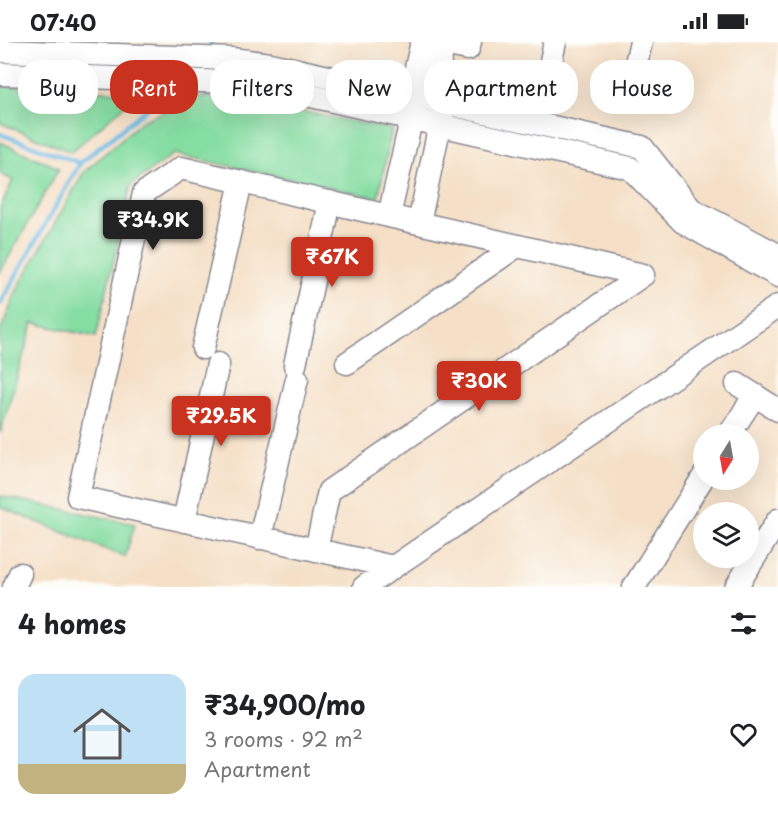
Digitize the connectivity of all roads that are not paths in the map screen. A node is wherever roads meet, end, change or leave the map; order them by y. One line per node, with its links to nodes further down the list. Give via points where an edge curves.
1 (470, 42): 4 (street, via 468,50)
2 (555, 42): 7 (street)
3 (640, 42): 8 (street)
4 (434, 43): 6 (street)
5 (0, 51): 10 (street, via 232,59)
6 (432, 60)
7 (551, 60)
8 (636, 60)
9 (0, 74): 14 (street, via 239,83)
10 (424, 98)
11 (424, 101): 14 (street)
12 (434, 114): 15 (street)
13 (497, 114): 21 (street, via 642,147 691,209)
14 (412, 118): 15 (street); 18 (street)
15 (440, 125): 19 (street); 22 (street, via 630,168 683,222)
16 (241, 182): 17 (street); 28 (street); 28 (street, via 181,168 144,193 78,497)
17 (330, 202): 18 (street); 30 (street)
18 (389, 216): 19 (street)
19 (419, 223): 20 (street)
20 (517, 246): 24 (street); 31 (street, via 642,275 329,491)
21 (778, 255)
22 (778, 276)
23 (778, 306): 32 (street)
24 (347, 363)
25 (778, 410): 26 (street, via 746,389)
26 (733, 424)
27 (695, 490): 34 (street)
28 (184, 520): 30 (street)
29 (778, 520): 35 (street)
30 (260, 538): 31 (street)
31 (316, 550): 32 (street)
32 (393, 567): 33 (street)
33 (364, 587)
34 (634, 587)
35 (736, 587)

